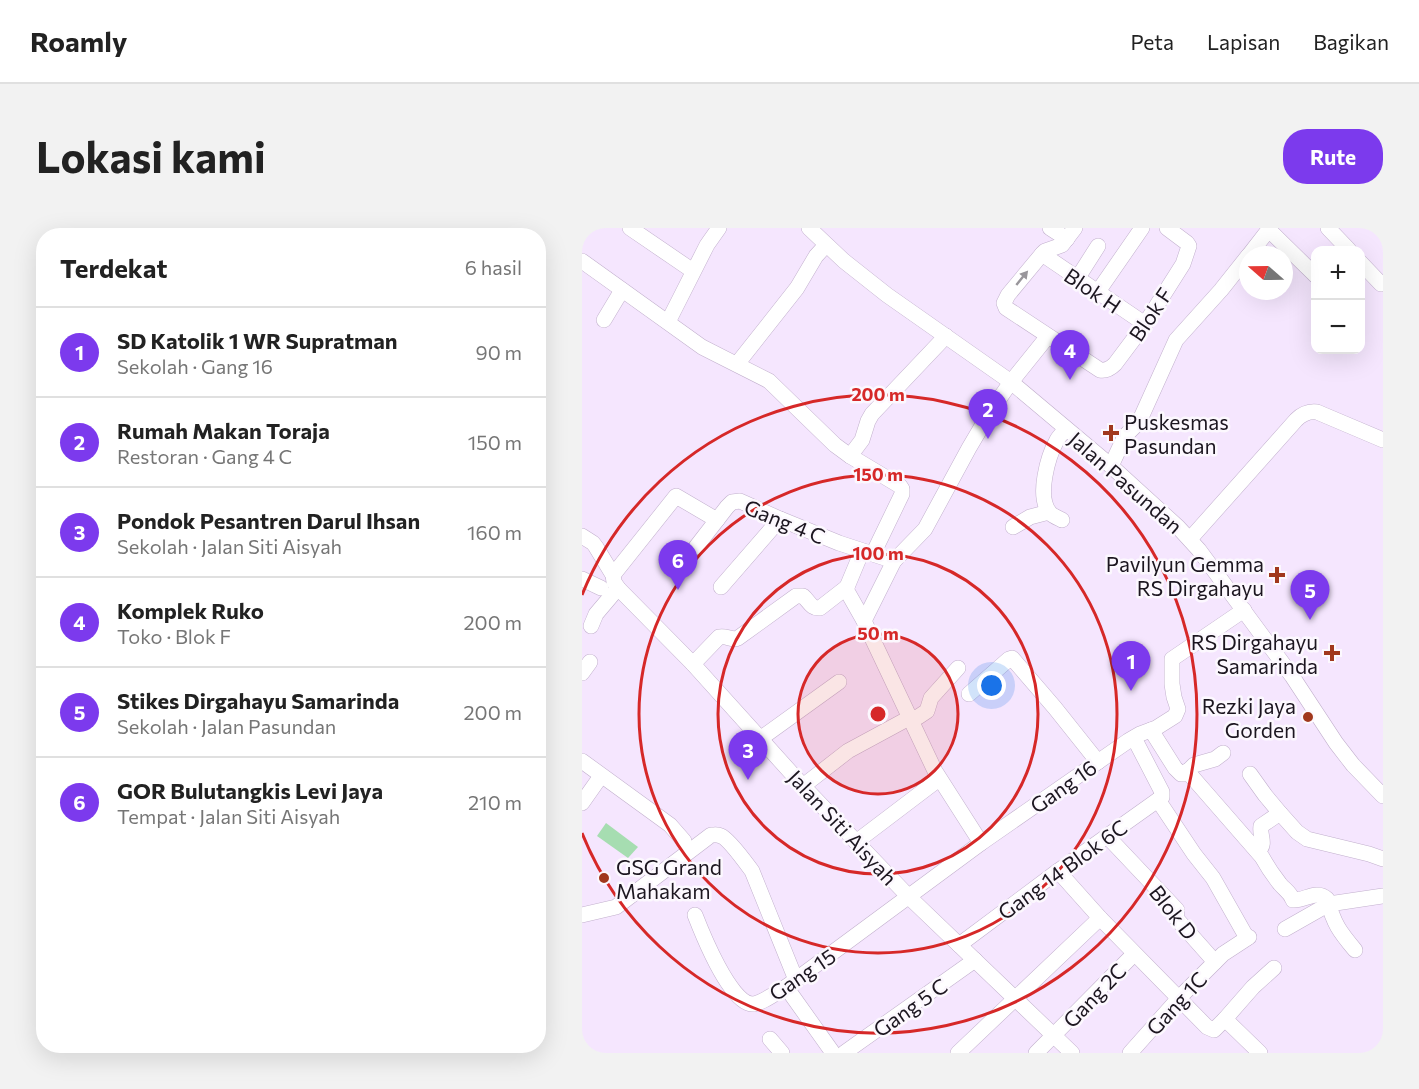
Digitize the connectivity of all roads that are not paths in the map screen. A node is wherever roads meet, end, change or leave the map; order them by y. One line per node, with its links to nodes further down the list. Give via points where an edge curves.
1 (630, 228): 18 (street)
2 (719, 228): 18 (street)
3 (809, 228): 10 (street, Jalan Pasundan)
4 (1050, 228): 9 (street)
5 (1142, 228): 23 (street)
6 (1167, 228): 26 (street, Blok F, via 1189,246 1183,264)
7 (1328, 228): 13 (street)
8 (1270, 229): 12 (street); 19 (street)
9 (1071, 233): 14 (street, via 1059,247)
10 (826, 245): 27 (street, Jalan Pasundan); 29 (street)
11 (1098, 246): 20 (street)
12 (1256, 246)
13 (1345, 246)
14 (1042, 254): 20 (street, Blok H); 28 (street, one-way to 14, via 1004,303)
15 (582, 261): 22 (street)
16 (1239, 267): 34 (street, via 1176,340 1139,422 1125,436)
17 (1365, 267): 21 (street)
18 (693, 271): 25 (street)
19 (1311, 271)
20 (1077, 279): 23 (street, Blok H)
21 (1381, 284)
22 (622, 290): 24 (street); 25 (street)
23 (1097, 293): 26 (street, Blok H)
24 (604, 320)
25 (668, 322): 29 (street, via 707,350)
26 (1145, 324): 28 (street, Blok F, via 1107,370 1100,370)
27 (946, 336): 30 (street, Jalan Pasundan); 33 (street, via 872,414 862,440)
28 (1048, 336): 30 (street)
29 (737, 364): 33 (street, via 774,385)
30 (1011, 382): 31 (street, Jalan Pasundan); 42 (street, via 978,432 925,529)
31 (1066, 429): 34 (street, Jalan Pasundan); 37 (street, via 1050,457 1045,477 1045,503 1055,516 1030,518)
32 (1383, 440): 39 (street, via 1317,412 1304,414)
33 (850, 456): 41 (street, via 902,489)
34 (1111, 466): 39 (street, Jalan Pasundan)
35 (780, 519): 36 (street, Gang 4 C, via 736,501); 41 (street, Gang 4 C); 45 (street)
36 (717, 520): 40 (street, Gang 4 C); 44 (street, via 676,496)
37 (1013, 527)
38 (582, 536): 44 (street, Jalan Siti Aisyah, via 596,547)
39 (1190, 539): 48 (street, Jalan Pasundan)
40 (696, 547)
41 (868, 553): 42 (street, Gang 4 C); 46 (street)
42 (894, 561): 49 (street)
43 (582, 579): 47 (street)
44 (615, 581): 50 (street); 51 (street, Jalan Siti Aisyah)
45 (721, 587)
46 (847, 587): 49 (street); 51 (street, via 816,609 803,596 796,596 738,638 719,637)
47 (601, 588)
48 (1244, 610): 56 (street, Gang 16, via 1172,658 1177,712); 68 (street, Jalan Pasundan, via 1336,743)
49 (864, 621): 55 (street)
50 (591, 626)
51 (693, 664): 58 (street, Jalan Siti Aisyah)
52 (958, 668): 55 (street, via 931,698 927,711)
53 (839, 682): 58 (street)
54 (969, 694): 61 (street, via 1012,658)
55 (909, 718): 65 (street); 66 (street, via 848,752)
56 (1151, 730): 57 (street, Gang 16); 62 (street, via 1175,768 1181,774)
57 (1134, 738): 61 (street, Gang 16); 67 (street)
58 (760, 739): 66 (street, Jalan Siti Aisyah)
59 (1223, 753): 62 (street)
60 (582, 762): 64 (street)
61 (1098, 762): 74 (street, Gang 16)
62 (1187, 771): 75 (street)
63 (1250, 774): 70 (street)
64 (601, 776): 69 (street); 72 (street, via 670,825)
65 (939, 779): 73 (street); 74 (street)
66 (803, 786): 73 (street, Jalan Siti Aisyah)
67 (1160, 796): 71 (street, Gang 14 Blok 6C); 88 (street, Gang 1C, via 1248,937)
68 (1383, 796)
69 (582, 803)
70 (1280, 813): 75 (street, via 1261,826 1263,843); 76 (street, via 1307,839)
71 (1107, 836): 77 (street, Gang 14 Blok 6C); 88 (street, Blok D, via 1177,910 1176,918)
72 (684, 841)
73 (856, 842): 79 (street, Jalan Siti Aisyah)
74 (981, 843): 79 (street, Gang 16)
75 (1258, 851): 80 (street, via 1293,900 1320,894)
76 (1383, 859)
77 (1058, 871): 83 (street); 85 (street, Gang 14 Blok 6C)
78 (1383, 896): 80 (street)
79 (909, 897): 85 (street, Jalan Siti Aisyah); 91 (street, Gang 15)
80 (1329, 904): 84 (street); 86 (street, via 1339,931)
81 (582, 915): 91 (street, via 616,908 711,836 720,835 752,871)
82 (694, 915): 91 (street, Gang 15, via 722,974 742,1000 755,1004)
83 (1100, 918): 87 (street); 92 (street)
84 (1285, 929)
85 (958, 945): 89 (street, Jalan Siti Aisyah)
86 (1355, 950)
87 (1134, 954): 93 (street); 95 (street, Gang 2C)
88 (1219, 958): 93 (street, Gang 1C)
89 (975, 960): 92 (street, Jalan Siti Aisyah); 99 (street, Gang 5 C)
90 (1275, 968): 94 (street)
91 (791, 983): 98 (street)
92 (1014, 998): 95 (street, Jalan Siti Aisyah); 100 (street)
93 (1179, 998): 94 (street, via 1209,1029 1214,1030); 103 (street, Gang 1C)
94 (1225, 1019): 104 (street)
95 (1053, 1036): 101 (street, Gang 2C); 102 (street, Jalan Siti Aisyah)
96 (770, 1039): 97 (street)
97 (782, 1053)
98 (833, 1053)
99 (844, 1053)
100 (958, 1053)
101 (1036, 1053)
102 (1072, 1053)
103 (1130, 1053)
104 (1260, 1053)

